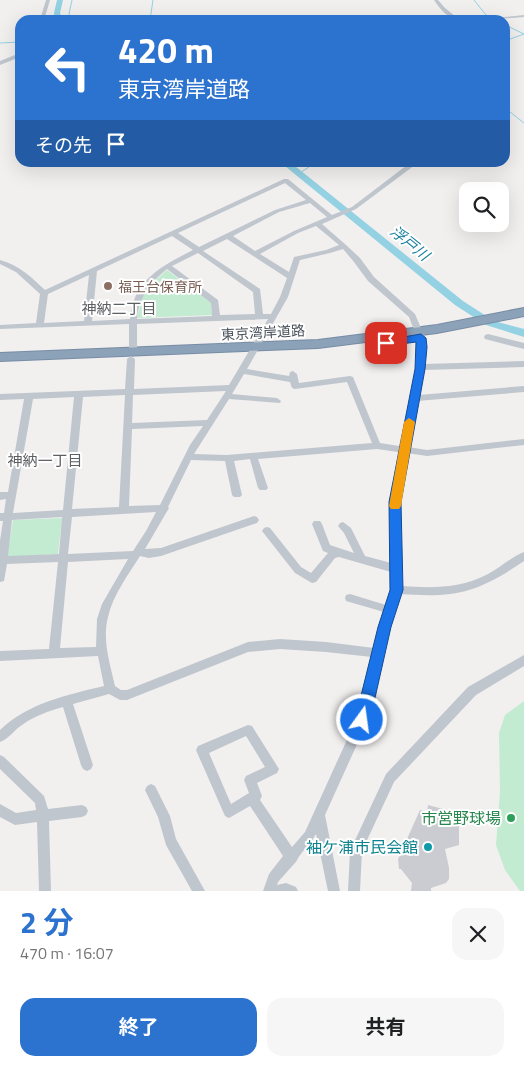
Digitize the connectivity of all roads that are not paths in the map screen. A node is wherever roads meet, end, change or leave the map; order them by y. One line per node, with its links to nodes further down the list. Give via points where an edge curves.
1 (48, 0): 3 (street)
2 (436, 0): 4 (street)
3 (44, 15)
4 (451, 15)
5 (524, 16): 6 (street)
6 (510, 17)
7 (15, 56): 8 (street)
8 (0, 63)
9 (409, 167): 11 (street, via 354,208)
10 (311, 200): 11 (street); 13 (street, via 286,180); 14 (street, via 277,211)
11 (332, 217): 12 (street)
12 (317, 223): 15 (street); 17 (street)
13 (173, 233): 16 (street); 20 (street)
14 (228, 236): 16 (street); 17 (street)
15 (344, 246): 21 (street, via 298,259); 32 (street, via 371,279 412,316)
16 (197, 251): 19 (street); 24 (street, via 257,291)
17 (254, 254): 21 (street)
18 (0, 262): 22 (street, via 15,268)
19 (167, 266): 26 (street, via 215,302); 28 (street, via 140,290)
20 (93, 270): 22 (street); 29 (street)
21 (291, 277): 25 (street)
22 (44, 293): 30 (street)
23 (524, 312): 32 (highway, 東京湾岸道路)
24 (259, 316): 25 (street); 26 (street)
25 (273, 317): 35 (street)
26 (216, 318): 28 (street)
27 (524, 318): 32 (highway, 東京湾岸道路)
28 (132, 321): 29 (street); 36 (street)
29 (88, 323): 30 (street)
30 (40, 324): 31 (street)
31 (0, 327)
32 (420, 335): 35 (highway, 東京湾岸道路, via 331,348); 40 (street)
33 (488, 338): 34 (street)
34 (524, 346)
35 (253, 351): 36 (highway, 東京湾岸道路); 41 (street)
36 (132, 355): 37 (highway, 東京湾岸道路); 38 (highway, 東京湾岸道路); 44 (street)
37 (0, 357)
38 (0, 364)
39 (524, 364): 40 (street)
40 (420, 367): 49 (street)
41 (241, 372): 42 (street); 45 (street)
42 (293, 377): 54 (street, via 295,386 350,379)
43 (524, 389): 49 (street)
44 (131, 391): 45 (street); 46 (street); 52 (street)
45 (229, 392): 50 (street); 51 (street)
46 (79, 393): 47 (street); 65 (street)
47 (29, 395): 48 (street); 60 (street)
48 (0, 397)
49 (414, 398): 55 (street)
50 (277, 401)
51 (209, 423): 52 (street); 57 (street)
52 (129, 426): 64 (street)
53 (524, 442): 55 (street, via 427,453)
54 (377, 446): 55 (street); 56 (street)
55 (403, 449): 77 (street, via 395,502)
56 (253, 456): 58 (street); 59 (street)
57 (188, 457): 58 (street); 63 (street)
58 (229, 458): 61 (street)
59 (263, 488)
60 (12, 495): 62 (street); 66 (street)
61 (237, 495)
62 (0, 496)
63 (164, 508): 64 (street); 71 (street)
64 (124, 510): 65 (street)
65 (66, 513): 66 (street); 74 (street)
66 (4, 517): 75 (street)
67 (254, 520): 71 (street, via 161,552)
68 (317, 524): 72 (street, via 326,548)
69 (343, 526): 76 (street)
70 (267, 531): 72 (street, via 298,570 312,579 332,556)
71 (136, 553): 74 (street); 82 (street, via 107,604 101,627)
72 (339, 553): 76 (street)
73 (524, 556): 79 (street, via 494,577 468,588 437,592)
74 (62, 558): 75 (street); 83 (street)
75 (3, 560): 78 (street)
76 (362, 560): 77 (street)
77 (396, 569): 79 (street)
78 (0, 578)
79 (396, 590): 81 (street)
80 (350, 598): 81 (street)
81 (390, 610): 84 (street)
82 (102, 651): 83 (street); 87 (street)
83 (54, 652): 85 (street)
84 (379, 653): 87 (street, via 326,646 266,644 237,651 127,695); 96 (street, via 362,720)
85 (0, 656)
86 (524, 660): 105 (street, via 472,691 390,778 356,851)
87 (110, 689): 88 (street)
88 (67, 702): 89 (street, via 32,714); 91 (street)
89 (0, 737)
90 (0, 761): 97 (street, via 40,800)
91 (87, 765)
92 (151, 790): 100 (street, via 164,816 170,841)
93 (251, 798): 93 (street, via 256,796 250,780 273,769 248,730 202,750 229,812); 98 (street)
94 (0, 810): 97 (street, via 15,819)
95 (82, 811): 97 (street)
96 (319, 816): 98 (street); 104 (street)
97 (43, 817): 99 (street)
98 (292, 858): 101 (street, via 273,878)
99 (45, 891)
100 (199, 891)
101 (269, 891)
102 (279, 891): 103 (street)
103 (292, 891)
104 (334, 891)
105 (354, 891)

